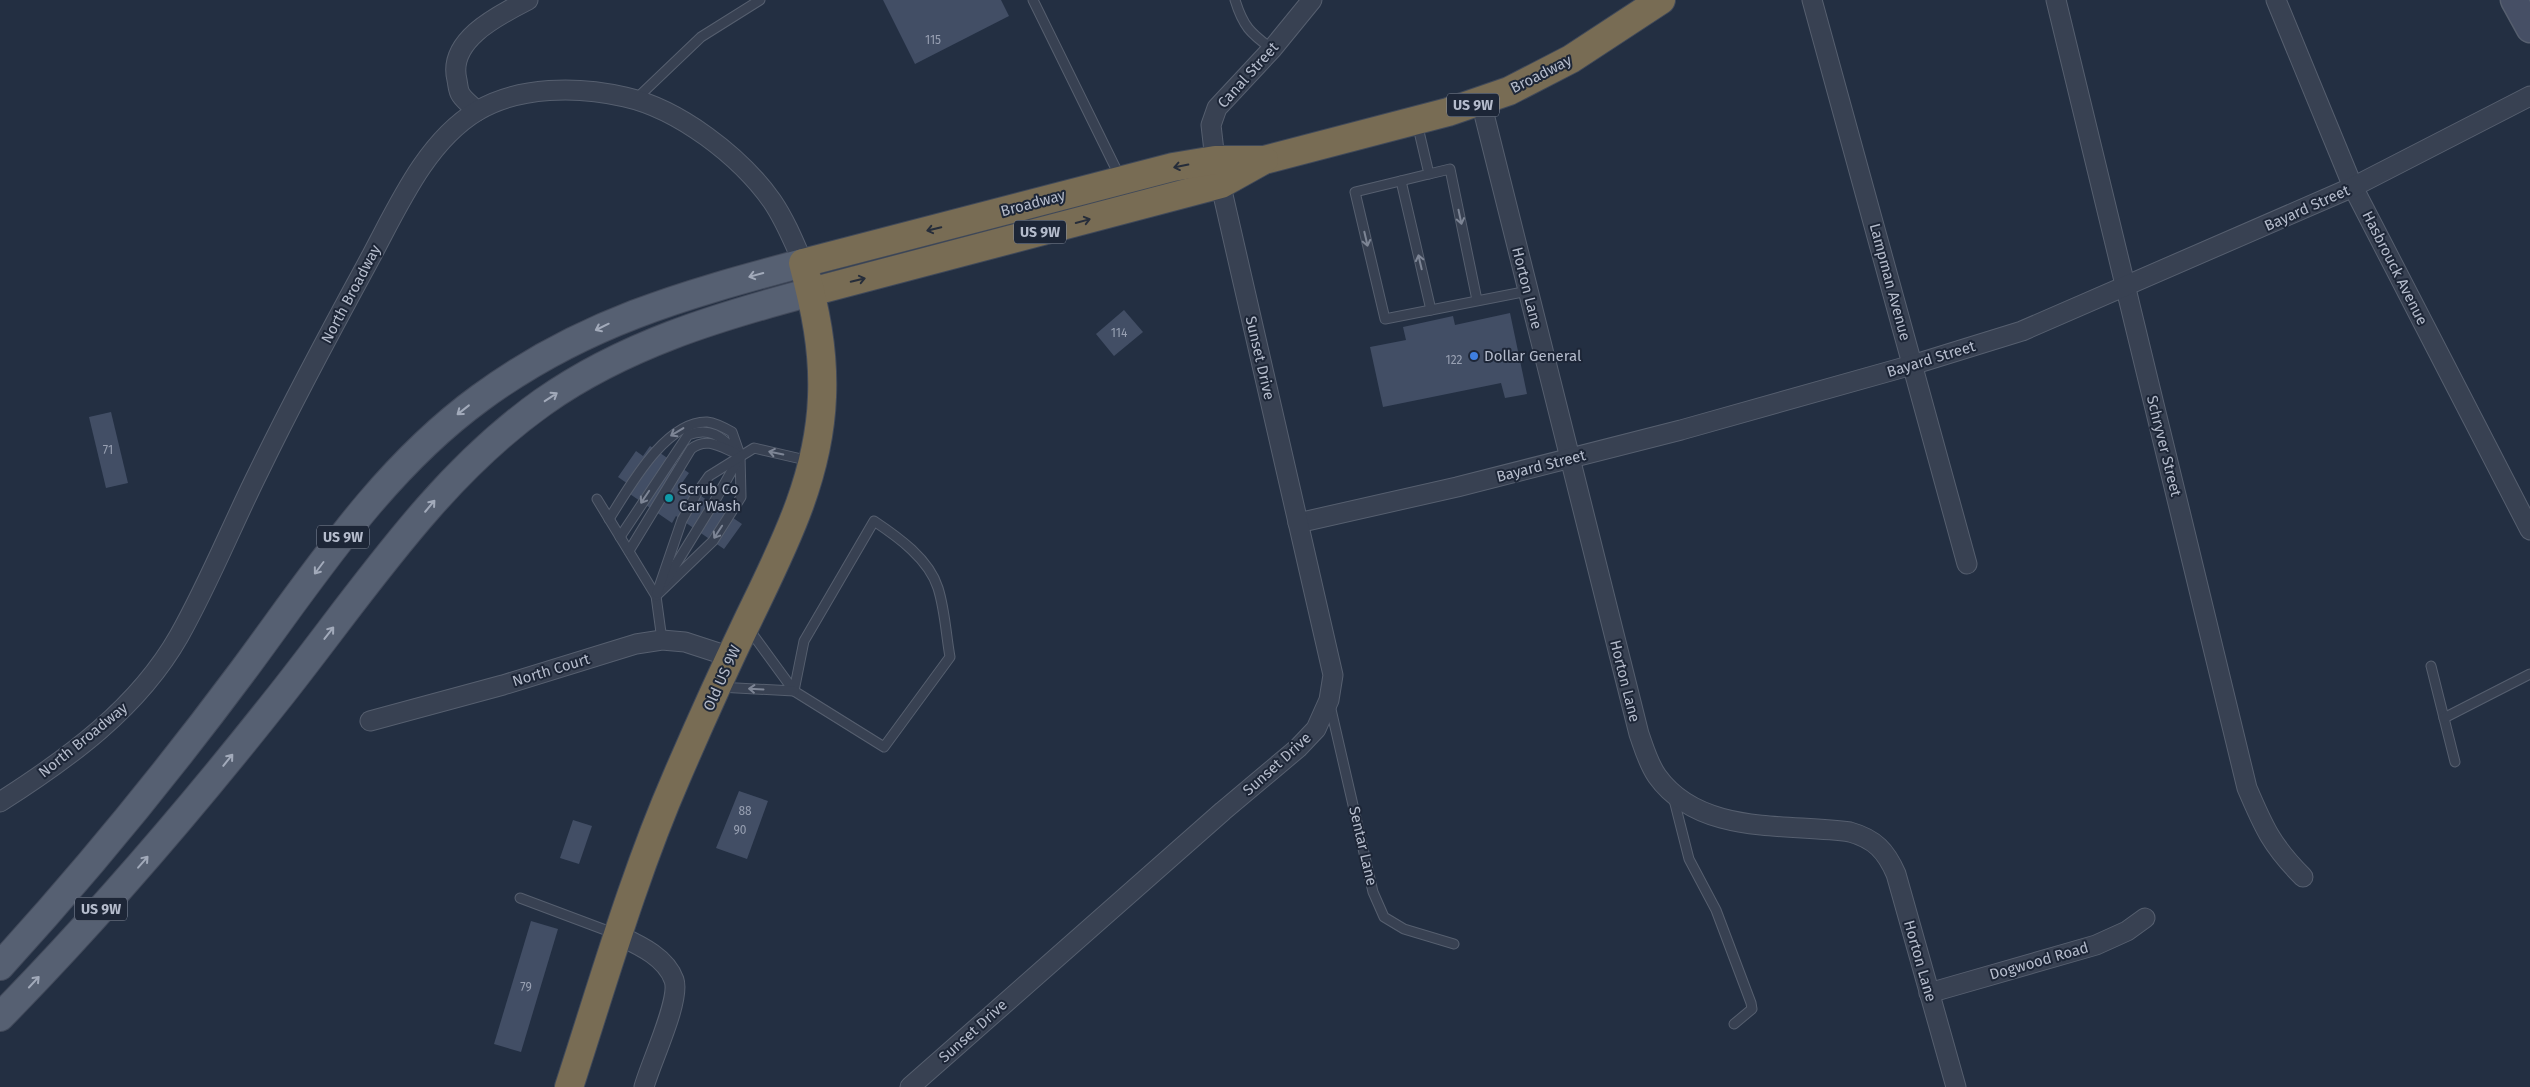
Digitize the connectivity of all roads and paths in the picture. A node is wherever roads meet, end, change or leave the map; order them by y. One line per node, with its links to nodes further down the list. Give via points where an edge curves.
1 (528, 0): 16 (street, via 481,26 456,61 454,71 460,94)
2 (760, 0): 14 (lane, via 701,37)
3 (1033, 0): 20 (lane)
4 (1235, 0): 12 (lane, via 1251,34)
5 (1312, 0): 12 (street, Canal Street)
6 (1661, 0): 15 (highway, Broadway / US 9W, via 1549,72)
7 (1812, 0): 29 (street, Lampman Avenue)
8 (2056, 0): 24 (street, Schryver Street)
9 (2276, 0): 22 (street, Hasbrouck Avenue)
10 (2514, 0): 11 (street)
11 (2530, 29)
12 (1272, 49): 18 (street, Canal Street, via 1217,108 1211,125)
13 (2530, 96): 22 (street, Bayard Street)
14 (636, 100): 16 (street, North Broadway, via 607,93 560,91 500,100); 23 (street, North Broadway, via 661,110 714,142 756,180 787,227)
15 (1481, 102): 17 (highway, Broadway / US 9W); 25 (street, Horton Lane)
16 (477, 112): 53 (street, North Broadway, via 460,124 433,153 397,209 268,452 178,637 136,697 106,726)
17 (1416, 120): 18 (highway, Broadway / US 9W); 19 (lane)
18 (1218, 172): 20 (highway, Broadway / US 9W, one-way to 20); 26 (highway, Broadway / US 9W, one-way to 18); 35 (street, Sunset Drive)
19 (1428, 174): 21 (lane); 27 (lane, one-way to 27, via 1450,169)
20 (1121, 180): 23 (highway, Broadway / US 9W, one-way to 23)
21 (1401, 181): 28 (lane, one-way to 21); 28 (lane, one-way to 28, via 1355,192 1385,319)
22 (2353, 187): 24 (street, Bayard Street); 36 (street, Hasbrouck Avenue)
23 (803, 263): 26 (highway, Old US 9W); 59 (main road, US 9W, one-way to 59, via 665,301 614,321 522,369 440,429 367,505 131,815)
24 (2126, 288): 29 (street, Bayard Street, via 2022,331); 54 (street, Schryver Street, via 2247,788 2266,833)
25 (1528, 291): 27 (lane); 31 (street, Horton Lane)
26 (811, 292): 32 (highway, Old US 9W, via 822,369 822,398); 61 (main road, US 9W, one-way to 26, via 156,848 407,534 471,462 544,402 610,361 677,332)
27 (1477, 300): 28 (lane)
28 (1431, 310)
29 (1912, 365): 31 (street, Bayard Street); 39 (street, Lampman Avenue)
30 (740, 455): 32 (lane, one-way to 30, via 754,448); 34 (lane, one-way to 34, via 732,432 710,422 688,426 670,436); 37 (lane, one-way to 37, via 715,433 688,435); 38 (lane, via 707,441 691,449); 40 (lane); 40 (lane, via 709,476 682,520); 40 (lane, one-way to 40, via 741,497 713,541)
31 (1570, 458): 35 (street, Bayard Street); 52 (street, Horton Lane, via 1639,734 1652,768)
32 (813, 461): 41 (highway, Old US 9W, via 800,509)
33 (597, 499): 34 (lane)
34 (609, 520): 37 (lane)
35 (1298, 523): 48 (street, Sunset Drive, via 1333,675)
36 (2530, 530)
37 (620, 537): 38 (lane)
38 (629, 551): 40 (lane)
39 (1967, 564)
40 (656, 596): 42 (lane)
41 (746, 625): 43 (highway, Old US 9W); 47 (lane)
42 (662, 640): 43 (street, North Court, via 700,646); 50 (street, North Court, via 636,644)
43 (731, 657): 46 (highway, Old US 9W)
44 (2431, 666): 49 (lane)
45 (2530, 674): 49 (lane)
46 (718, 687): 47 (lane, one-way to 46); 57 (highway, Old US 9W, via 667,801)
47 (794, 691): 47 (lane, via 884,747 950,657 938,587 921,560 903,541 874,522 804,641)
48 (1329, 700): 58 (lane, Sentar Lane, via 1373,892 1384,917 1404,929); 65 (street, Sunset Drive, via 1316,729 1298,748 1222,811)
49 (2444, 718): 51 (lane)
50 (370, 721)
51 (2455, 762)
52 (1672, 793): 60 (street, Horton Lane, via 1690,805 1726,820 1850,832 1879,845 1896,874); 62 (lane, via 1689,859 1716,910 1751,1003 1752,1010)
53 (0, 802)
54 (2303, 877)
55 (520, 898): 57 (lane)
56 (2145, 918): 60 (street, Dogwood Road, via 2127,931 2096,945)
57 (618, 935): 63 (highway, Old US 9W); 64 (street, via 662,962 674,981 673,1003)
58 (1454, 944)
59 (0, 966)
60 (1929, 993): 66 (street, Horton Lane)
61 (0, 1017)
62 (1734, 1024)
63 (569, 1087)
64 (644, 1087)
65 (910, 1087)
66 (1956, 1087)

